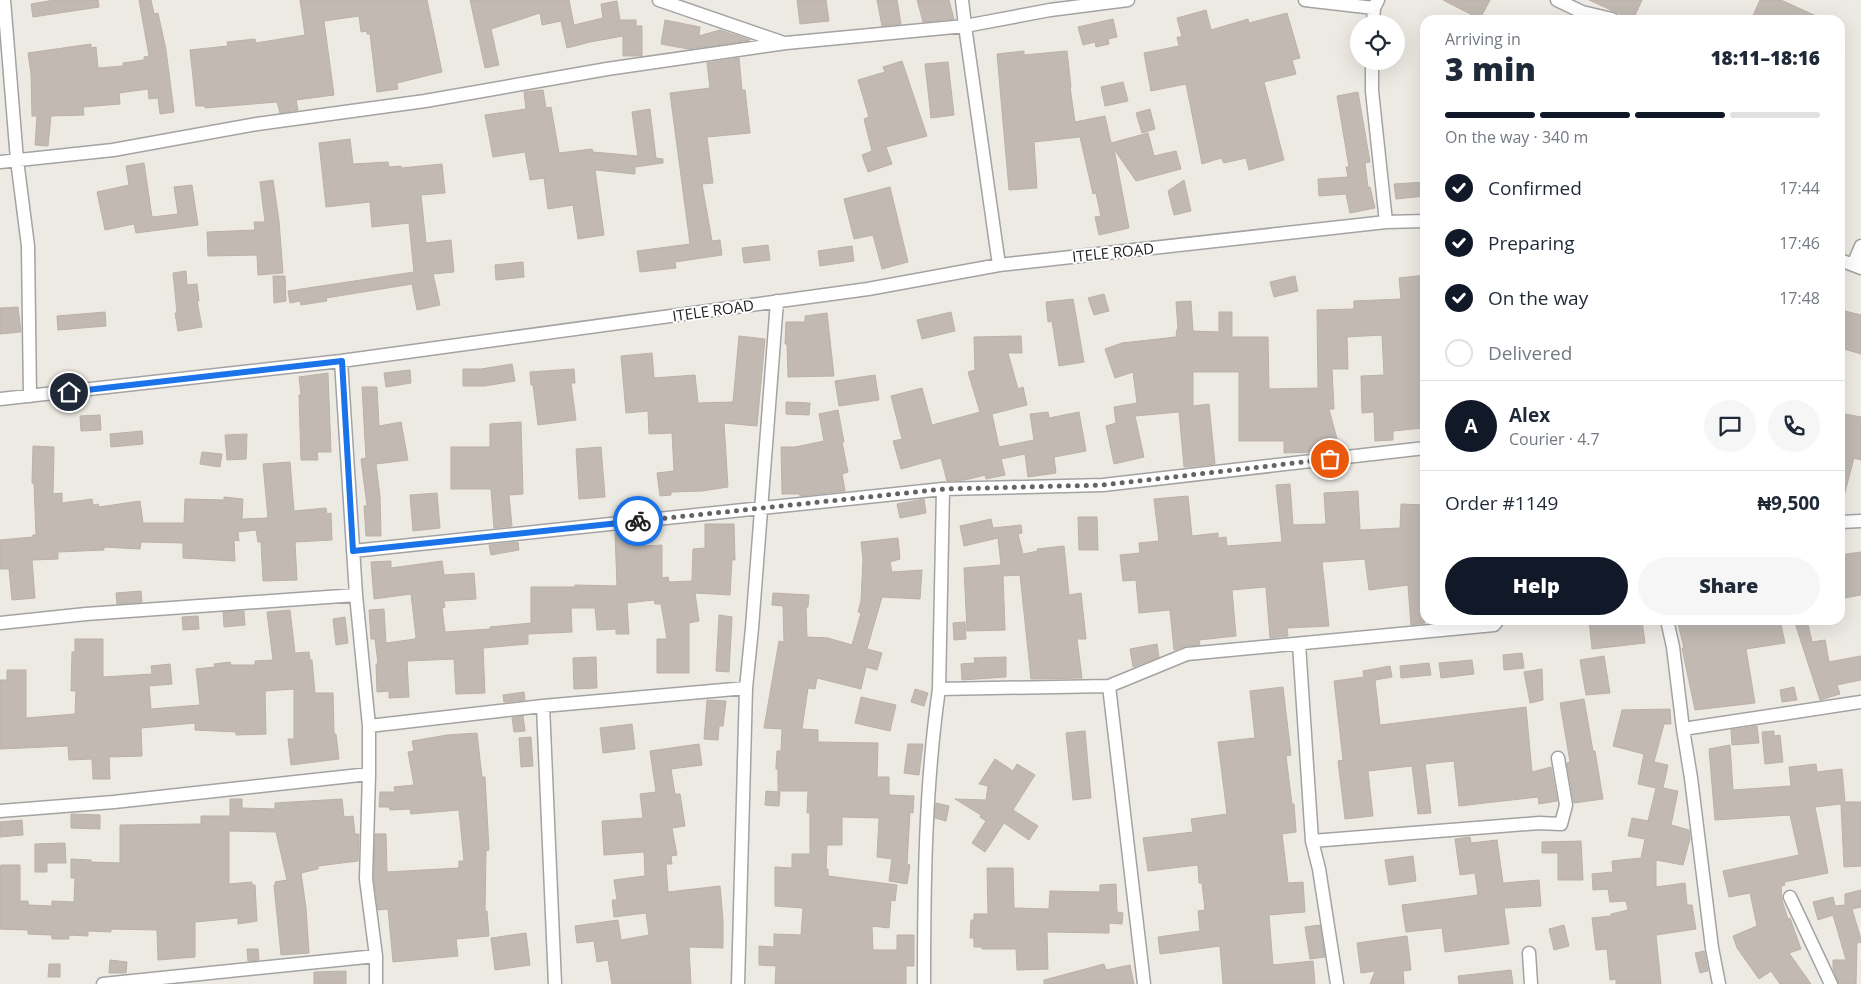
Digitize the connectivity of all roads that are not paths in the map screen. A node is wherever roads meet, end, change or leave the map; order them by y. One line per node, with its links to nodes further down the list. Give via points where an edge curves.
1 (4, 0): 12 (street)
2 (659, 0): 10 (street)
3 (962, 0): 9 (street)
4 (1128, 0): 9 (street)
5 (1305, 0): 7 (street)
6 (1557, 0): 8 (street)
7 (1376, 4)
8 (1595, 15)
9 (965, 26): 10 (street); 18 (street)
10 (786, 43): 12 (street, via 607,69 426,101 257,124 113,150)
11 (1372, 70): 15 (street)
12 (17, 160): 13 (street); 22 (street, via 28,246)
13 (0, 162)
14 (1420, 221): 15 (street, ITELE ROAD)
15 (1386, 222): 18 (street, ITELE ROAD)
16 (1861, 246): 19 (street)
17 (1845, 262): 19 (street)
18 (1000, 265): 20 (street, ITELE ROAD, via 868,289)
19 (1857, 266)
20 (777, 301): 21 (street, ITELE ROAD); 26 (street)
21 (342, 361): 22 (street, ITELE ROAD); 29 (street)
22 (30, 396): 23 (street, ITELE ROAD)
23 (0, 400)
24 (1420, 449): 25 (street, via 1103,485)
25 (944, 489): 26 (street); 37 (street)
26 (760, 509): 29 (street); 36 (street)
27 (1861, 521): 28 (street)
28 (1845, 522)
29 (353, 551): 30 (street)
30 (356, 595): 31 (street, via 86,614); 40 (street)
31 (0, 624)
32 (1494, 625): 34 (street)
33 (1668, 625): 41 (street)
34 (1299, 644): 35 (street, via 1187,654); 45 (street)
35 (1108, 686): 37 (street); 54 (street)
36 (746, 688): 39 (street); 52 (street)
37 (939, 690): 53 (street, via 924,876)
38 (1861, 702): 41 (street)
39 (543, 706): 40 (street); 51 (street)
40 (369, 726): 43 (street)
41 (1683, 729): 57 (street, via 1712,948)
42 (1558, 758): 45 (street, via 1566,805 1561,824)
43 (369, 774): 44 (street); 48 (street, via 366,878)
44 (0, 811)
45 (1312, 841): 55 (street)
46 (1790, 897): 58 (street)
47 (1529, 953): 56 (street)
48 (376, 956): 49 (street); 50 (street)
49 (102, 984)
50 (376, 984)
51 (555, 984)
52 (738, 984)
53 (924, 984)
54 (1144, 984)
55 (1337, 984)
56 (1531, 984)
57 (1720, 984)
58 (1832, 984)

